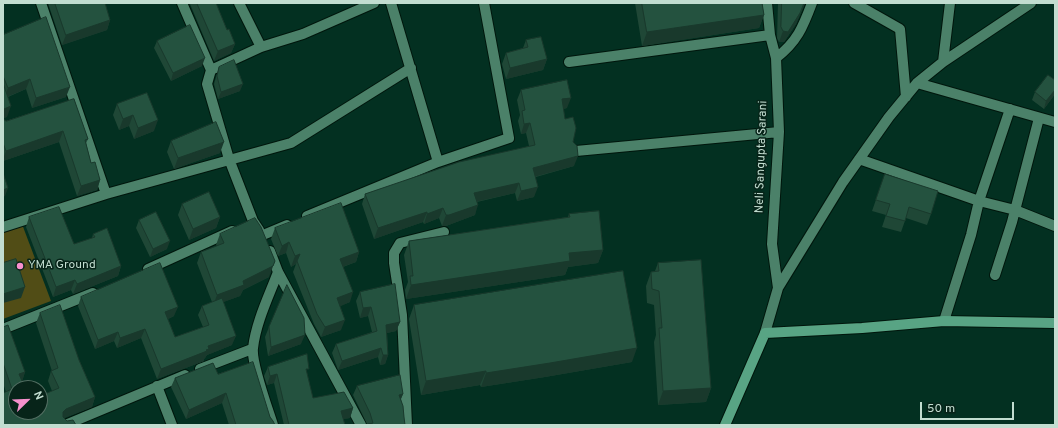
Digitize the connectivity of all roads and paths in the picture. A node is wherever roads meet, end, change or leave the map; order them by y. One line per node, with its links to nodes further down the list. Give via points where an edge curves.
1 (41, 3): 29 (street, via 71,102)
2 (182, 3): 18 (street)
3 (239, 3): 13 (street)
4 (374, 3): 13 (street, via 303,34)
5 (391, 3): 17 (street)
6 (484, 3): 28 (street, via 509,138)
7 (767, 3): 12 (street, Neli Sangupta Sarani)
8 (812, 3): 14 (street, via 802,29 789,48)
9 (854, 3): 20 (street, via 900,29)
10 (950, 3): 16 (street)
11 (1031, 3): 16 (street)
12 (770, 35): 14 (street, Neli Sangupta Sarani); 15 (street)
13 (260, 47): 18 (street)
14 (776, 58): 24 (street, Neli Sangupta Sarani)
15 (569, 62)
16 (943, 62): 19 (street)
17 (411, 68): 26 (street, via 291,143); 28 (street)
18 (211, 70): 26 (street, via 207,84)
19 (917, 83): 20 (street); 21 (street)
20 (906, 97): 27 (street)
21 (1010, 109): 22 (street); 30 (street)
22 (1039, 118): 23 (street); 31 (street)
23 (1055, 122)
24 (779, 132): 25 (street); 40 (street, Neli Sangupta Sarani, via 772,244)
25 (576, 151)
26 (229, 159): 29 (street); 32 (street)
27 (859, 159): 30 (street); 40 (street)
28 (438, 162): 36 (street)
29 (106, 194): 34 (street)
30 (979, 201): 31 (street); 42 (street)
31 (1015, 210): 33 (street); 39 (street)
32 (246, 224): 36 (street); 38 (street)
33 (1055, 226)
34 (3, 227)
35 (444, 232): 52 (street, via 400,243 394,253 402,314)
36 (263, 235): 37 (street)
37 (278, 272): 46 (street, via 261,316); 51 (street)
38 (140, 273)
39 (995, 275)
40 (778, 288): 45 (street)
41 (104, 289): 44 (street)
42 (944, 321): 43 (main road); 45 (main road)
43 (1055, 323)
44 (3, 329)
45 (765, 333): 53 (main road)
46 (252, 349): 47 (street); 50 (street)
47 (157, 386): 48 (street); 49 (street)
48 (66, 425)
49 (172, 425)
50 (273, 425)
51 (360, 425)
52 (407, 425)
53 (725, 425)

